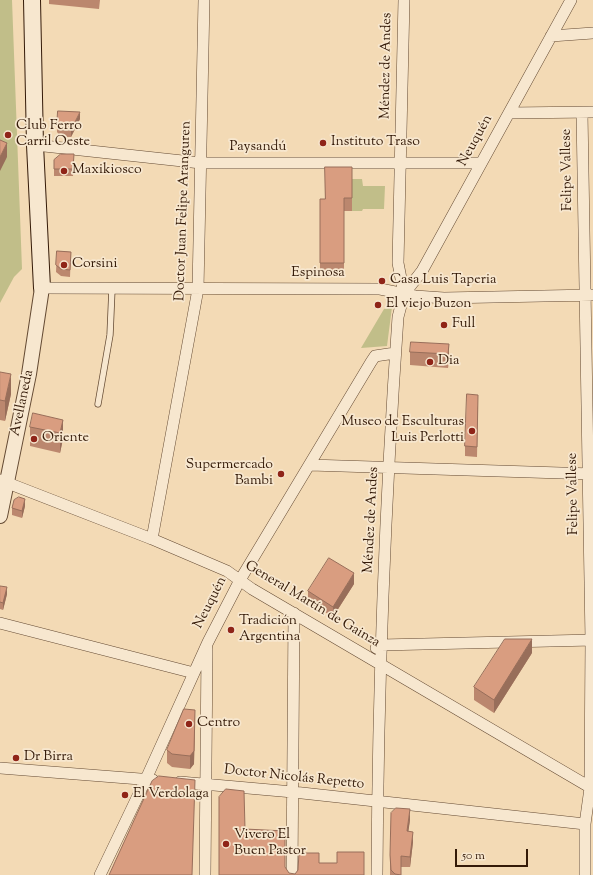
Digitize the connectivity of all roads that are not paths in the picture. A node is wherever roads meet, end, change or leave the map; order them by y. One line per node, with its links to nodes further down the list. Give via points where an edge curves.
1 (32, 0): 9 (main road)
2 (204, 0): 10 (street, Doctor Juan Felipe Aranguren)
3 (404, 0): 11 (street, Méndez de Andes)
4 (571, 0): 6 (street, Neuquén)
5 (593, 33): 6 (street)
6 (551, 36): 8 (street, Neuquén)
7 (588, 112): 8 (street); 17 (street, Felipe Vallese)
8 (509, 113): 12 (street, Neuquén)
9 (35, 145): 10 (street, Paysandú); 13 (main road)
10 (201, 163): 11 (street, Paysandú); 15 (street, Doctor Juan Felipe Aranguren)
11 (400, 163): 12 (street, Paysandú); 16 (street, Méndez de Andes, via 398,263)
12 (481, 164): 16 (street, Neuquén, via 422,271)
13 (42, 288): 14 (street, Espinosa); 23 (street, Avellaneda, via 29,374)
14 (112, 289): 15 (street, Espinosa); 19 (lane, via 109,346)
15 (198, 289): 16 (street, Espinosa, via 380,289); 25 (street, Doctor Juan Felipe Aranguren)
16 (404, 294): 17 (street, Espinosa, via 444,298); 18 (street, Méndez de Andes, via 398,317)
17 (589, 295): 22 (street, Felipe Vallese)
18 (395, 353): 20 (street, Neuquén, via 375,356); 21 (street, Méndez de Andes)
19 (98, 404)
20 (310, 465): 21 (street); 26 (street, Neuquén)
21 (389, 468): 22 (street); 31 (street, Méndez de Andes)
22 (591, 474): 29 (street, Felipe Vallese)
23 (3, 481): 24 (street, Avellaneda); 25 (street, General Martín de Gainza)
24 (0, 516)
25 (152, 539): 26 (street, General Martín de Gainza, via 227,571)
26 (240, 580): 27 (street, General Martín de Gainza); 30 (street, Neuquén)
27 (294, 613): 32 (street, General Martín de Gainza); 39 (street)
28 (0, 622): 34 (street)
29 (592, 640): 31 (street); 38 (street, Felipe Vallese)
30 (208, 642): 34 (street, Neuquén); 37 (street)
31 (381, 645): 32 (street); 33 (street, Méndez de Andes)
32 (366, 655): 33 (street, General Martín de Gainza)
33 (381, 664): 38 (street, General Martín de Gainza); 40 (street, Méndez de Andes)
34 (194, 673): 36 (street, Neuquén)
35 (0, 768): 36 (street, Doctor Nicolás Repetto)
36 (146, 780): 37 (street, Doctor Nicolás Repetto); 42 (street, Neuquén)
37 (206, 784): 39 (street, Doctor Nicolás Repetto); 43 (street)
38 (592, 788): 41 (street, Felipe Vallese)
39 (293, 792): 40 (street, Doctor Nicolás Repetto); 44 (street)
40 (377, 801): 41 (street, Doctor Nicolás Repetto); 45 (street, Méndez de Andes)
41 (585, 824): 46 (street, Felipe Vallese)
42 (100, 875)
43 (205, 875)
44 (292, 875)
45 (377, 875)
46 (585, 875)

